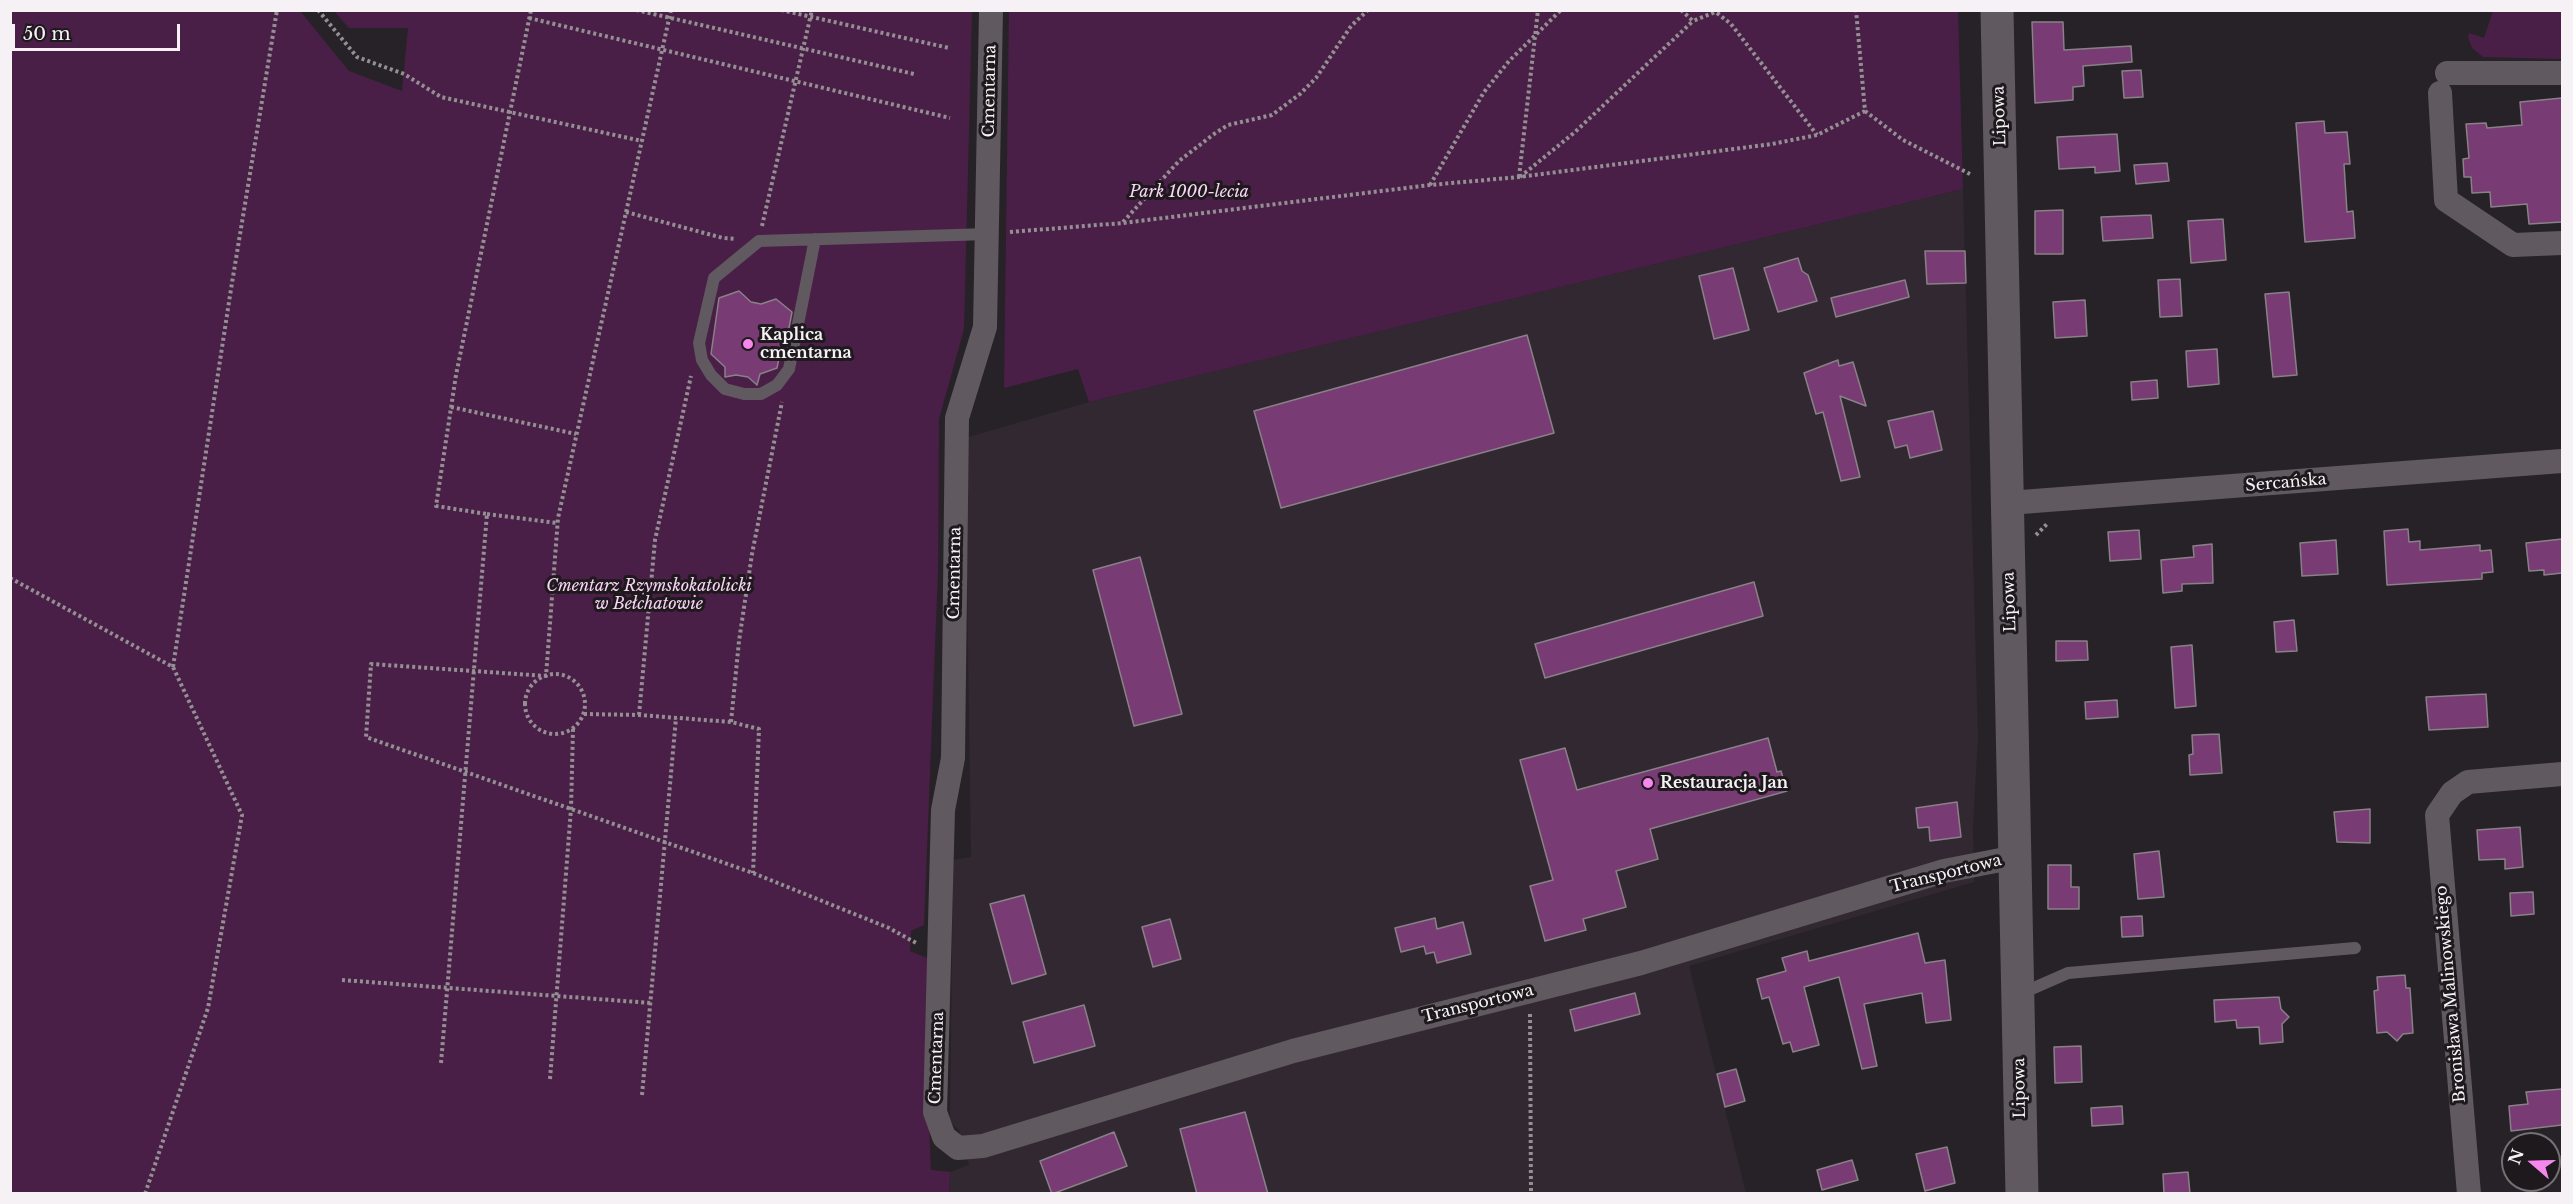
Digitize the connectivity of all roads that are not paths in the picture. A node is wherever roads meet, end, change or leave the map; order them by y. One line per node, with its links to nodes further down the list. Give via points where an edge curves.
1 (991, 10): 4 (street, Cmentarna)
2 (1997, 10): 8 (main road, Lipowa)
3 (2562, 73): 6 (street, via 2444,83 2446,200 2513,245)
4 (988, 234): 5 (lane); 13 (street, Cmentarna, via 985,327 957,418 953,758 943,810 935,1112)
5 (816, 239): 5 (lane, via 759,241 714,278 699,343 702,360 725,389 761,394 777,385 789,369)
6 (2562, 243)
7 (2562, 461): 8 (street, Sercańska)
8 (2008, 503): 10 (main road, Lipowa)
9 (2562, 774): 15 (street, Bronisława Malinowskiego, via 2475,780 2457,789 2440,808 2437,825)
10 (2016, 857): 12 (main road, Lipowa); 13 (street, Transportowa, via 1944,871 1641,963 1293,1051 983,1146 958,1148)
11 (2355, 948): 12 (lane, via 2068,974)
12 (2019, 994): 14 (main road, Lipowa)
13 (944, 1137)
14 (2022, 1194)
15 (2469, 1194)

